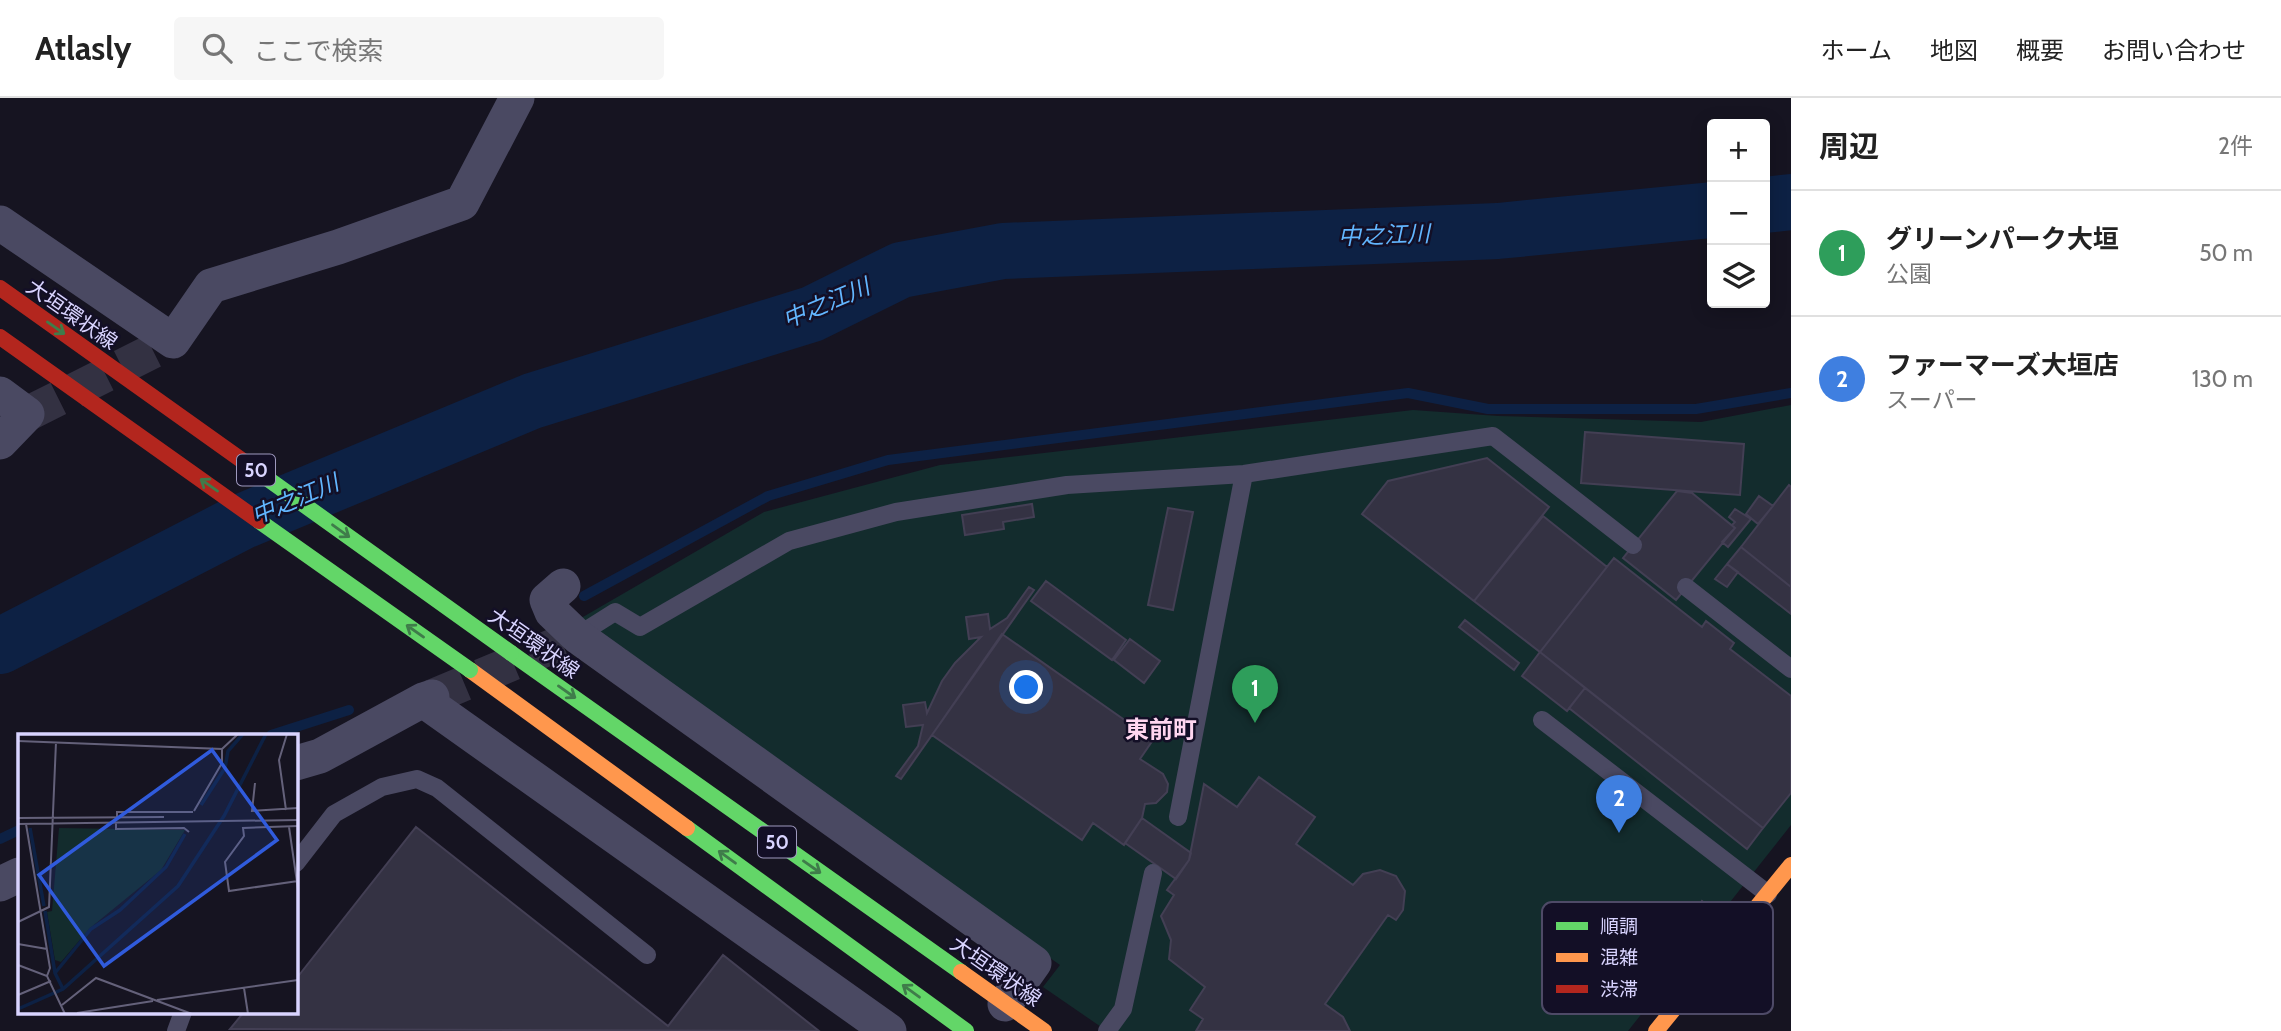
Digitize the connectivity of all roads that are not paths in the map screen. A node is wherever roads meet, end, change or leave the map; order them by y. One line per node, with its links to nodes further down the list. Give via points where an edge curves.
1 (517, 98): 2 (street, via 462,203 211,286 173,341)
2 (0, 223)
3 (0, 288): 24 (main road, 大垣環状線 / 50, one-way to 24, bridge)
4 (0, 337): 29 (main road, 50, one-way to 4, bridge, via 470,670)
5 (0, 394): 6 (street, via 27,414)
6 (0, 442)
7 (1244, 474): 8 (lane, via 1493,436); 11 (lane, via 1067,485 895,512 789,541 639,627 615,612); 15 (lane)
8 (1633, 545)
9 (563, 586): 11 (street, via 547,600 552,612)
10 (1686, 587): 12 (lane)
11 (577, 636): 24 (street, via 1034,963)
12 (1791, 669)
13 (1542, 720): 21 (lane)
14 (298, 762): 28 (street, via 320,756 428,699)
15 (1178, 817)
16 (298, 860): 23 (lane, via 334,814 382,787 417,779 437,788)
17 (1791, 865): 21 (main road)
18 (1153, 873): 31 (lane, via 1123,1009)
19 (18, 875): 20 (street)
20 (0, 884)
21 (1768, 894): 22 (main road)
22 (1761, 902)
23 (647, 955)
24 (1005, 1004): 30 (main road, 大垣環状線 / 50)
25 (182, 1014): 27 (lane)
26 (1670, 1014): 32 (main road)
27 (176, 1031)
28 (889, 1031)
29 (966, 1031)
30 (1044, 1031)
31 (1107, 1031)
32 (1656, 1031)

